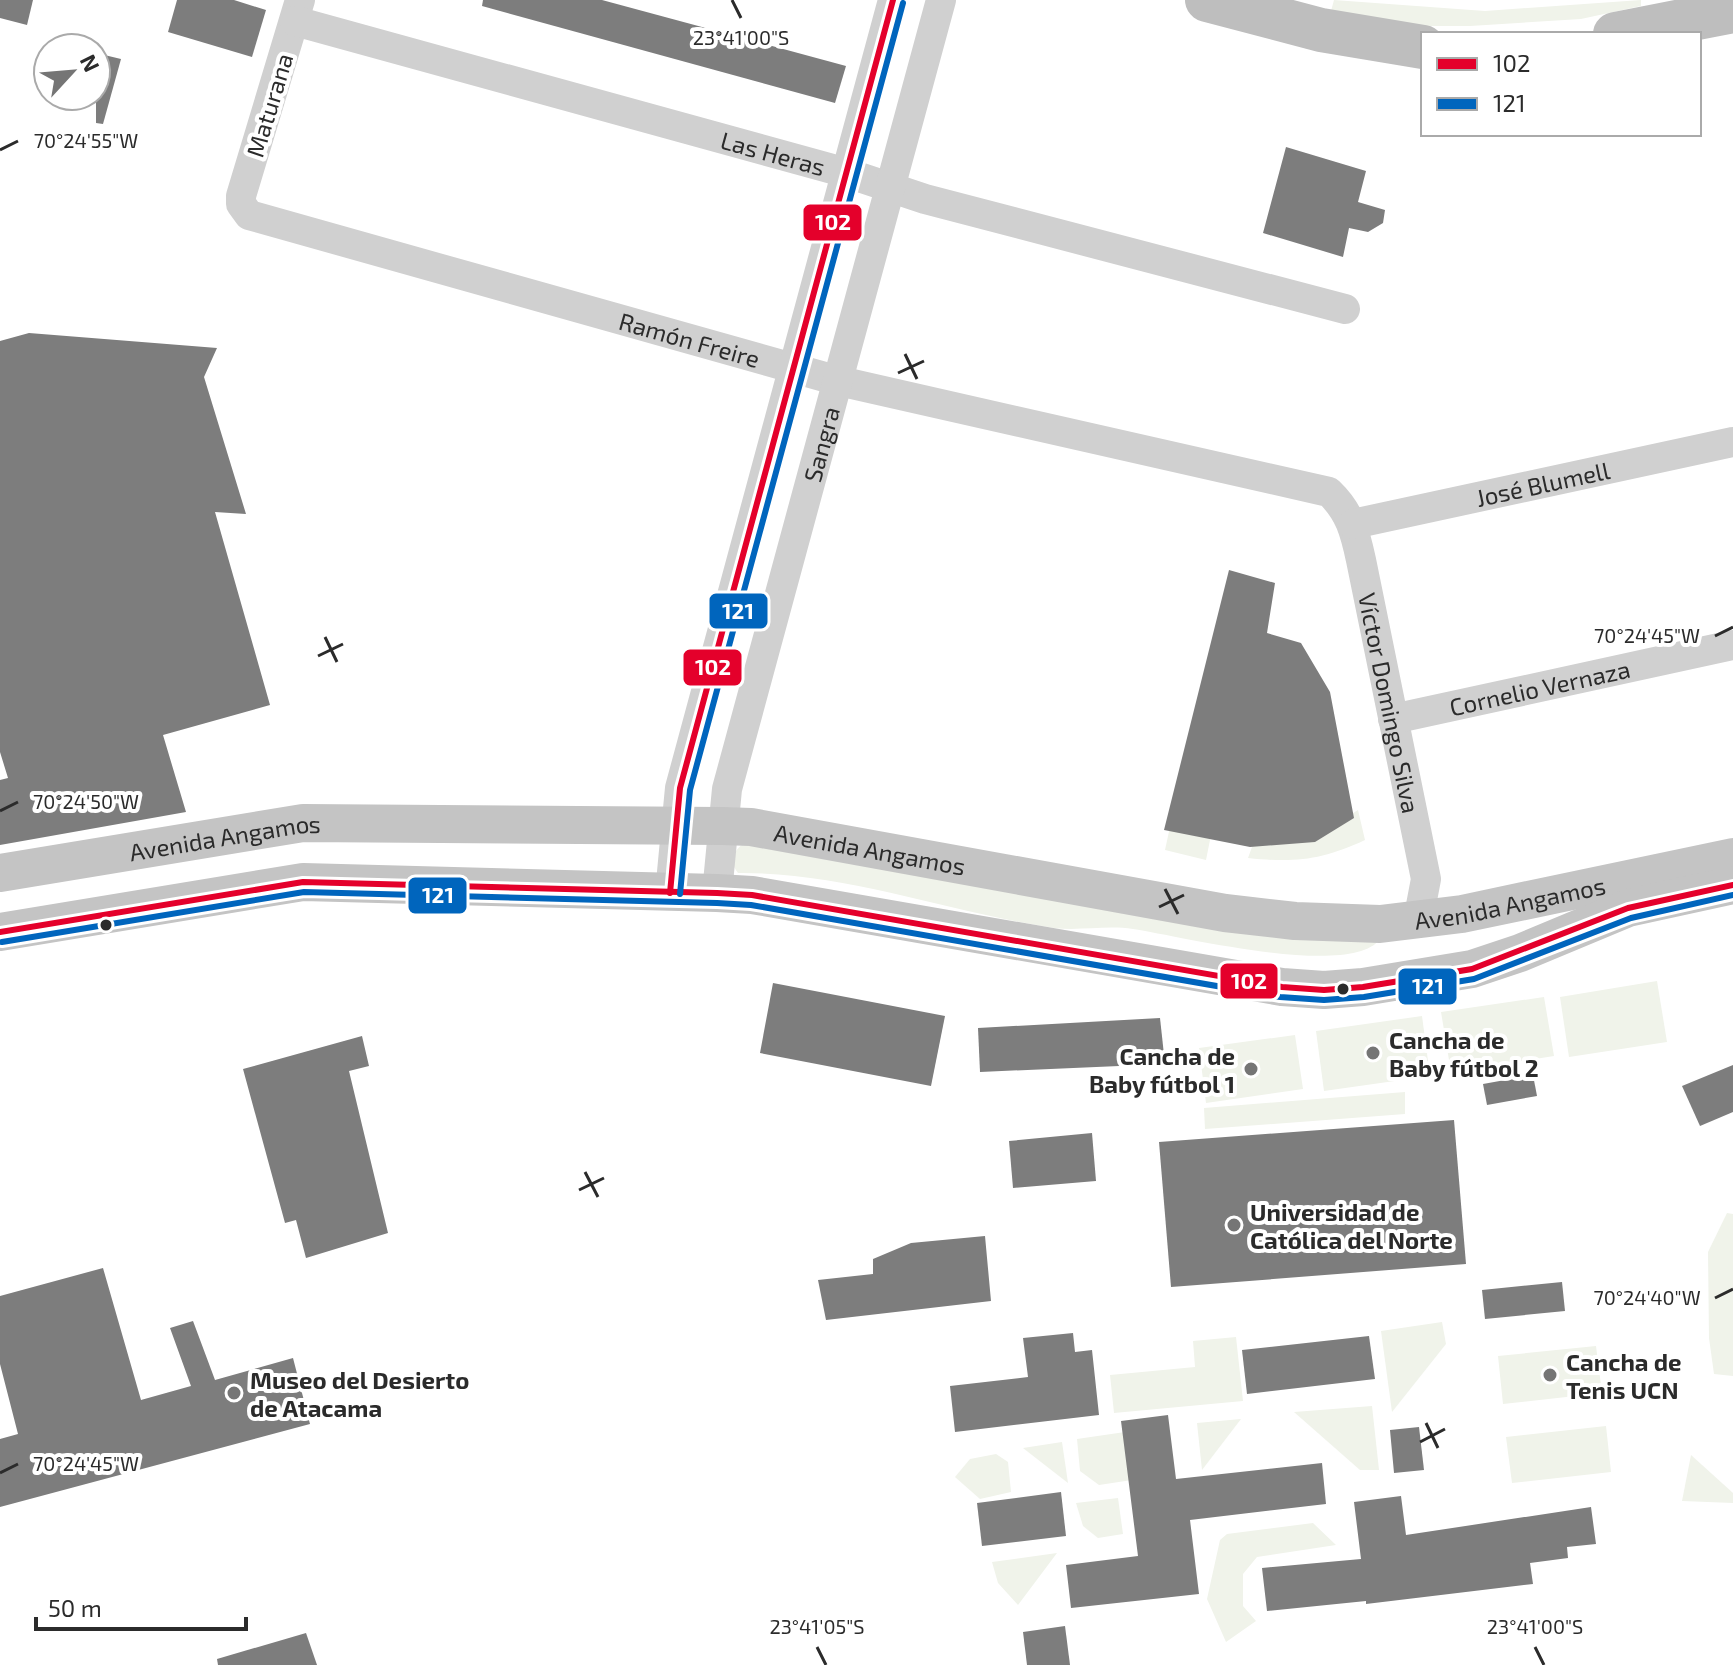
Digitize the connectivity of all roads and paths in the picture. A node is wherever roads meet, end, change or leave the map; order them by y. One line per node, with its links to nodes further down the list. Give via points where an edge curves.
1 (893, 0): 8 (street, Sangra)
2 (941, 0): 9 (street, Sangra)
3 (1207, 0): 7 (highway, via 1321,30)
4 (297, 10): 8 (street, Las Heras); 10 (street, Maturana, via 241,196)
5 (1733, 11): 6 (highway)
6 (1625, 32)
7 (1421, 47)
8 (847, 173): 9 (street, Las Heras); 12 (street, Sangra)
9 (891, 187): 11 (street, Las Heras); 13 (street, Sangra)
10 (244, 210): 12 (street, Ramón Freire, via 257,218)
11 (1345, 309)
12 (793, 367): 13 (street, Ramón Freire); 20 (street, Sangra, via 680,788)
13 (839, 381): 15 (street, Ramón Freire); 19 (street, Sangra, via 727,789)
14 (1733, 442): 16 (street, José Blumell)
15 (1329, 492): 16 (street, Víctor Domingo Silva)
16 (1353, 524): 18 (street, Víctor Domingo Silva)
17 (1733, 645): 18 (street, Cornelio Vernaza)
18 (1393, 719): 26 (street, Víctor Domingo Silva, via 1426,879)
19 (722, 826): 20 (main road, Avenida Angamos); 25 (street, Sangra); 26 (main road, Avenida Angamos, via 1225,913 1346,925)
20 (676, 827): 22 (main road, Avenida Angamos, via 303,823); 24 (street, Sangra)
21 (1733, 857): 26 (main road, Avenida Angamos)
22 (0, 873)
23 (1733, 885): 28 (main road, Avenida Angamos, via 1628,908 1472,969)
24 (670, 893): 25 (main road, Avenida Angamos); 27 (main road, Avenida Angamos, via 303,882)
25 (717, 893): 28 (main road, Avenida Angamos, via 767,897 1282,987)
26 (1418, 921): 28 (main road)
27 (0, 932)
28 (1363, 987)

